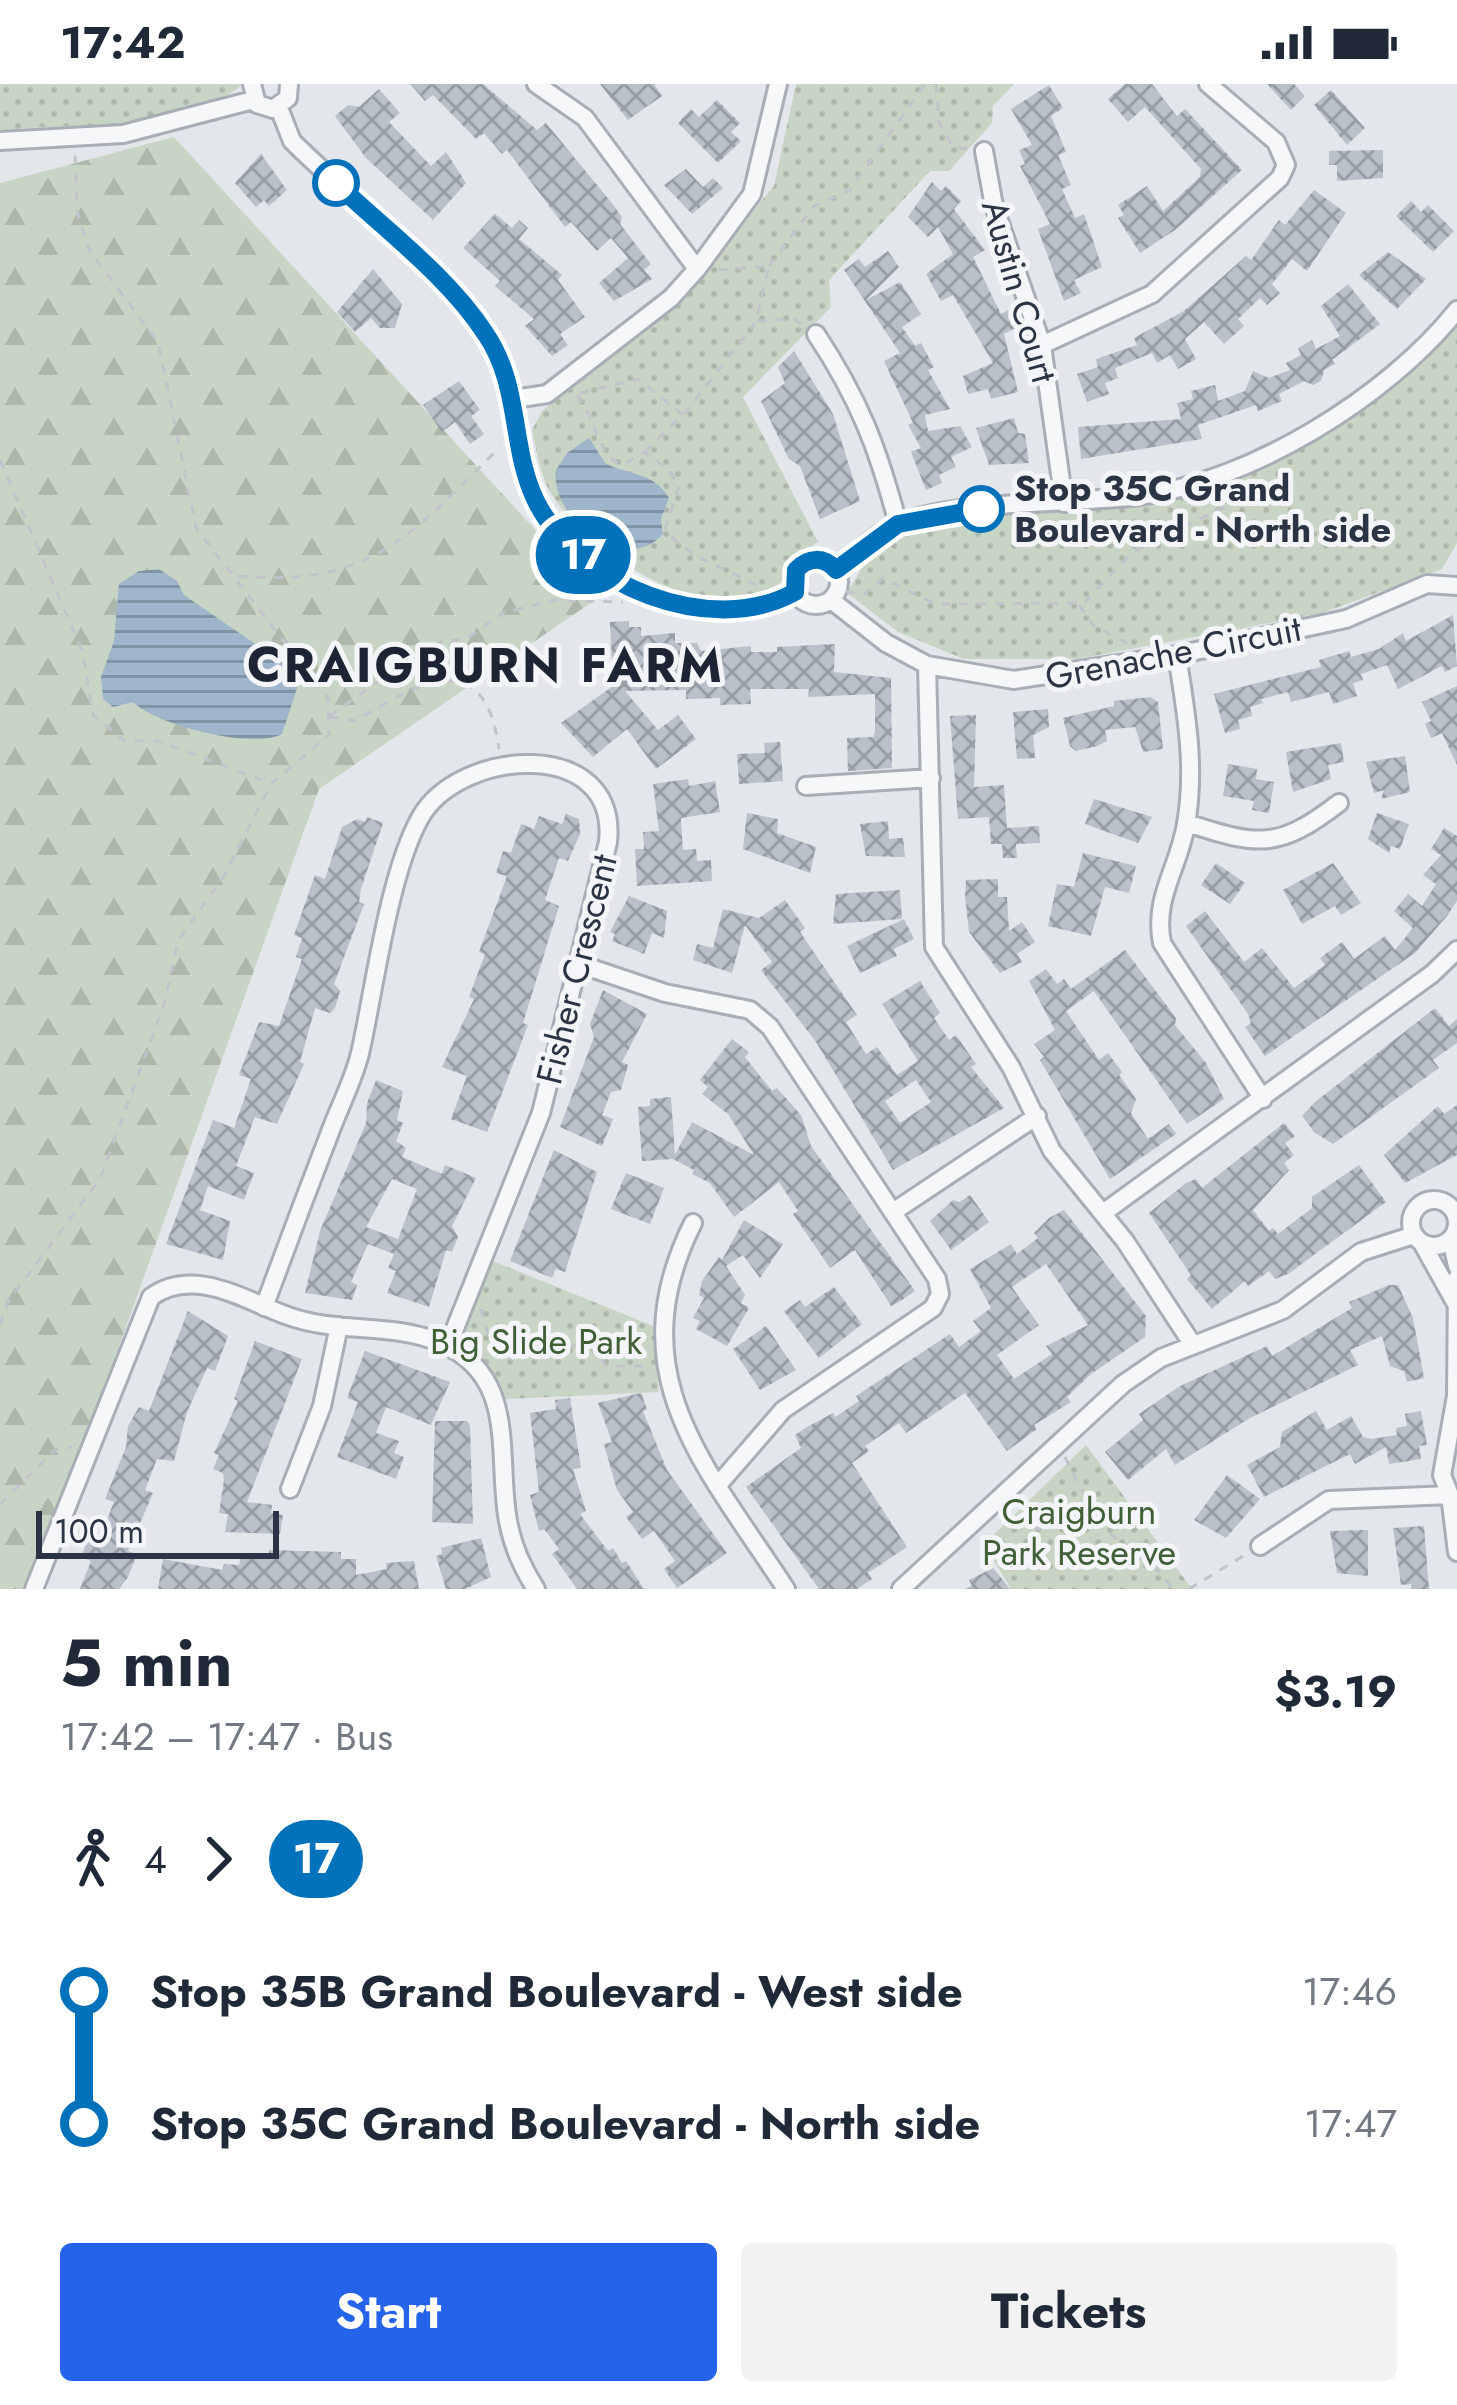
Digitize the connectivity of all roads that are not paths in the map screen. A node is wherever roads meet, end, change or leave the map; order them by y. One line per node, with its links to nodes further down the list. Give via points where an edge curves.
1 (289, 84): 6 (street)
2 (536, 84): 9 (street, via 585,118)
3 (778, 84): 9 (street, via 752,194)
4 (1208, 84): 12 (street, via 1276,142 1286,165 1280,178 1152,294)
5 (252, 92): 6 (street, via 262,108); 7 (street, via 123,134)
6 (279, 108): 13 (street, via 292,141 488,335)
7 (0, 141)
8 (984, 151): 12 (street, Austin Court, via 994,206)
9 (692, 274): 13 (street, via 570,388)
10 (1457, 310): 14 (street, via 1377,385 1242,468 1183,488)
11 (815, 334): 15 (street, via 862,409)
12 (1042, 345): 14 (street, Austin Court)
13 (514, 399): 18 (street, via 536,502 564,540 603,571 693,607 760,610)
14 (1064, 503): 15 (street)
15 (898, 524): 16 (street)
16 (835, 586): 18 (street, via 811,605); 18 (street, via 824,560 802,564); 20 (street, Grenache Circuit, via 886,643)
17 (1457, 586): 19 (street, Grenache Circuit, via 1427,584 1346,620)
18 (795, 592)
19 (1177, 655): 20 (street, Grenache Circuit, via 1014,680); 24 (street, via 1193,769)
20 (927, 665): 21 (street)
21 (931, 778): 22 (street); 28 (street, via 934,946)
22 (806, 786)
23 (1339, 802): 24 (street, via 1297,835 1243,841)
24 (1186, 823): 27 (street, via 1159,901 1162,943)
25 (1457, 950): 27 (street)
26 (576, 963): 30 (street, via 750,1010 770,1027); 38 (street, Fisher Crescent, via 608,842 603,800 562,767 502,765 443,792 416,825 361,1051); 41 (street, Fisher Crescent, via 541,1113)
27 (1263, 1099): 31 (street)
28 (1036, 1116): 30 (street); 31 (street, via 1052,1151)
29 (1455, 1208): 33 (street, via 1425,1202 1413,1212); 34 (street)
30 (892, 1212): 43 (street, via 937,1279 933,1308 783,1410)
31 (1103, 1213): 40 (street)
32 (693, 1223): 43 (street, via 664,1300 663,1365 688,1439)
33 (1418, 1239): 34 (street, via 1437,1246); 37 (street); 40 (street, via 1360,1252 1283,1310)
34 (1451, 1239): 35 (street)
35 (1457, 1265)
36 (1457, 1278): 37 (street)
37 (1455, 1303): 42 (street)
38 (264, 1307): 39 (street); 48 (street, via 194,1281 151,1297)
39 (339, 1326): 41 (street, via 394,1328); 45 (street, via 322,1406)
40 (1192, 1345): 51 (street, via 1123,1384)
41 (448, 1346): 49 (street, via 497,1401 508,1526)
42 (1456, 1397): 44 (street, via 1442,1474)
43 (718, 1485): 50 (street)
44 (1454, 1487): 46 (street, via 1328,1500); 47 (street)
45 (290, 1489)
46 (1260, 1546)
47 (1457, 1552)
48 (34, 1589)
49 (536, 1589)
50 (786, 1589)
51 (901, 1589)

